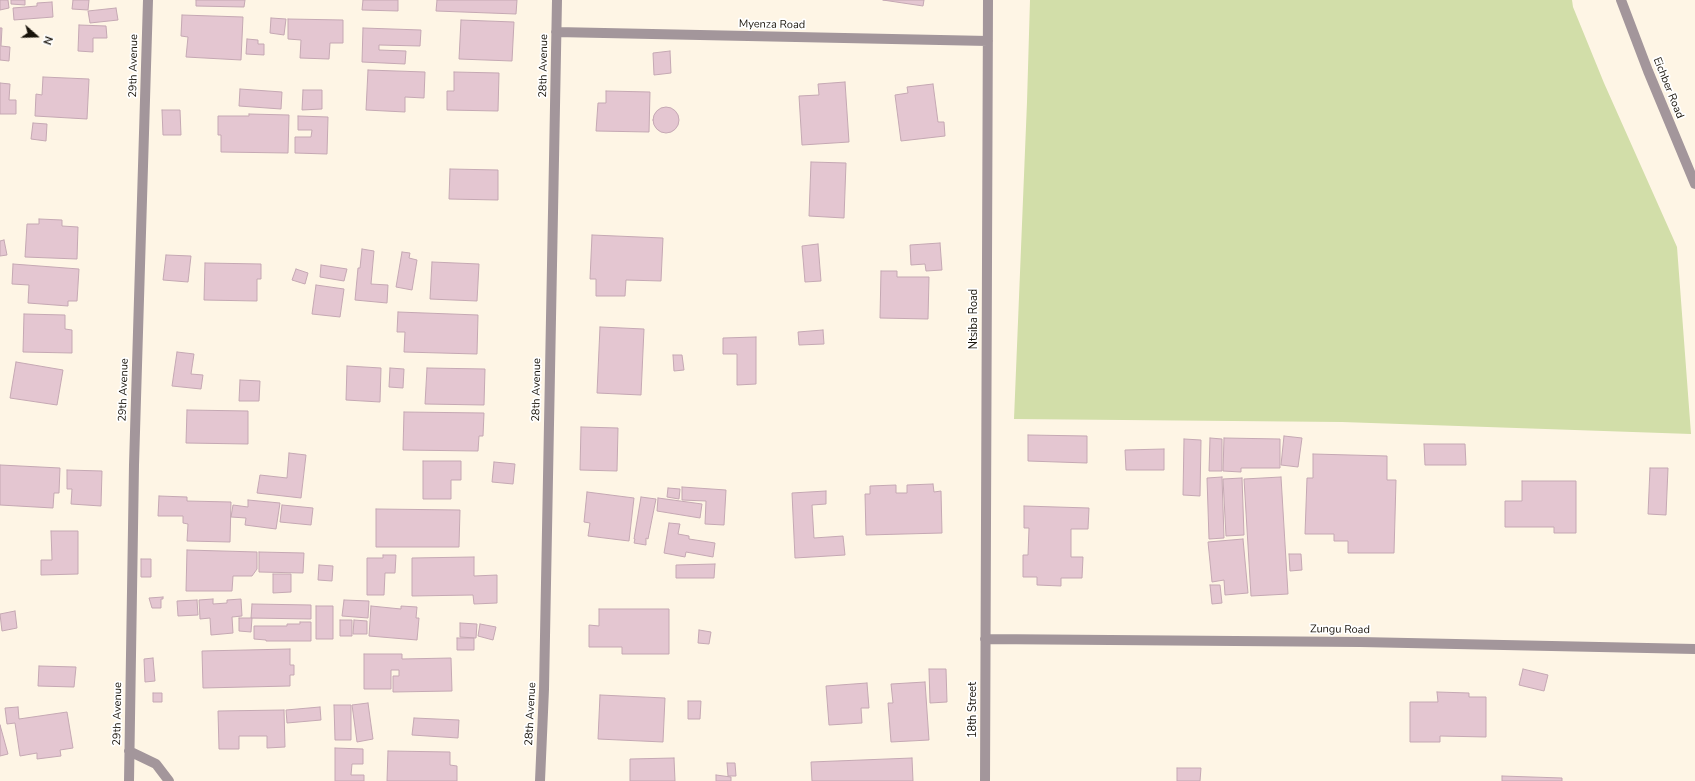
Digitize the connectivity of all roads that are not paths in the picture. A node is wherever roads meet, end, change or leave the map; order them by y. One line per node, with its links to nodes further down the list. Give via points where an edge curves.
1 (148, 0): 10 (street, 29th Avenue, via 134,465)
2 (557, 0): 5 (street, 28th Avenue)
3 (988, 0): 6 (street, Ntsiba Road)
4 (1621, 0): 7 (street, Eichber Road)
5 (556, 32): 6 (street, Myenza Road); 13 (street, 28th Avenue, via 544,689)
6 (988, 41): 8 (street, Ntsiba Road)
7 (1695, 184)
8 (985, 639): 9 (street, Zungu Road, via 1360,642); 14 (street, 18th Street)
9 (1695, 649)
10 (130, 750): 11 (street, 29th Avenue); 12 (street, via 156,764)
11 (128, 781)
12 (169, 781)
13 (540, 781)
14 (985, 781)

